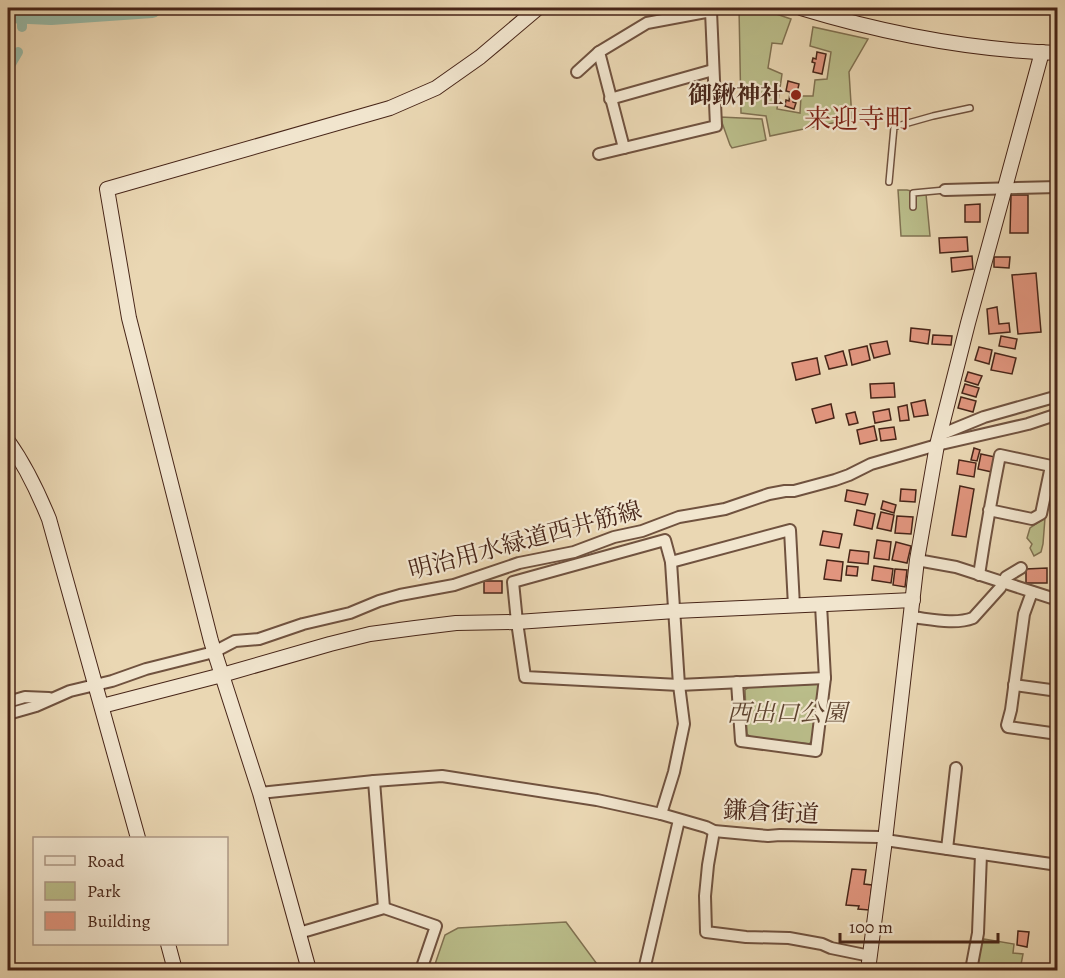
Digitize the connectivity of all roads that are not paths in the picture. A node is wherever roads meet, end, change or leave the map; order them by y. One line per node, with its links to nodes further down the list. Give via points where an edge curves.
1 (538, 8): 36 (street, via 436,88 390,108 107,189 129,318)
2 (801, 8): 5 (street, via 913,35)
3 (712, 9): 4 (street, via 647,23); 7 (street)
4 (599, 52): 8 (street); 9 (street)
5 (1042, 52): 6 (street); 15 (street)
6 (1058, 53)
7 (713, 70): 9 (street); 11 (street, via 716,126)
8 (577, 72)
9 (610, 99): 11 (street)
10 (970, 108): 13 (lane, via 894,127)
11 (624, 148): 12 (street)
12 (598, 154)
13 (889, 182)
14 (1058, 188): 15 (street)
15 (1005, 189): 16 (street); 20 (street)
16 (945, 190): 17 (lane, via 913,193)
17 (913, 207)
18 (1058, 396): 20 (street, via 984,417)
19 (1058, 414): 20 (street, 明治用水緑道西井筋線, via 1028,424)
20 (938, 440): 23 (street); 36 (street, 明治用水緑道西井筋線, via 835,480 679,517 574,552 519,563 454,585 400,595 259,639 235,641)
21 (8, 441): 40 (street, via 37,489 49,519)
22 (989, 510): 22 (street, via 1000,455 1051,466 1041,514 1032,519); 26 (street)
23 (917, 560): 26 (street); 29 (street)
24 (671, 562): 32 (street, via 790,530); 33 (street); 35 (street, via 665,540 513,582)
25 (1021, 568): 27 (street)
26 (979, 575): 27 (street)
27 (1003, 582): 28 (street); 34 (street, via 973,618 952,621)
28 (1032, 592): 30 (street); 42 (street)
29 (913, 600): 31 (street); 34 (street)
30 (1058, 600)
31 (821, 605): 32 (street); 38 (street)
32 (794, 606): 33 (street)
33 (675, 611): 35 (street); 41 (street)
34 (911, 617): 56 (street)
35 (517, 622): 37 (street, via 456,623 370,634); 41 (street, via 525,677)
36 (214, 652): 37 (street); 40 (street, 明治用水緑道西井筋線)
37 (222, 675): 46 (street); 51 (street)
38 (825, 678): 39 (street); 39 (street, via 816,751 741,741)
39 (737, 682): 41 (street)
40 (96, 685): 44 (street, 明治用水緑道西井筋線); 46 (street)
41 (679, 685): 52 (street, via 684,724)
42 (1014, 685): 43 (street); 48 (street, via 1008,727)
43 (1058, 692)
44 (52, 699): 45 (street, via 25,697); 47 (street, 明治用水緑道西井筋線)
45 (8, 702)
46 (102, 706): 55 (street)
47 (8, 714)
48 (1058, 734)
49 (956, 768): 57 (street)
50 (374, 781): 51 (street, 鎌倉街道); 52 (street, 鎌倉街道, via 442,776); 60 (street)
51 (260, 793): 61 (street)
52 (661, 814): 53 (street, 鎌倉街道)
53 (678, 820): 54 (street, 鎌倉街道); 67 (street)
54 (714, 831): 56 (street, 鎌倉街道); 63 (street, via 705,896 706,932 789,938)
55 (138, 837)
56 (885, 840): 57 (street, 鎌倉街道); 63 (street)
57 (947, 849): 58 (street, 鎌倉街道)
58 (981, 854): 59 (street, 鎌倉街道); 69 (street, via 978,933)
59 (1058, 865)
60 (384, 909): 61 (street); 66 (street, via 436,926)
61 (299, 933): 65 (street)
62 (168, 945): 64 (street)
63 (870, 956): 68 (street)
64 (175, 970)
65 (309, 970)
66 (421, 970)
67 (644, 970)
68 (868, 970)
69 (971, 970)

